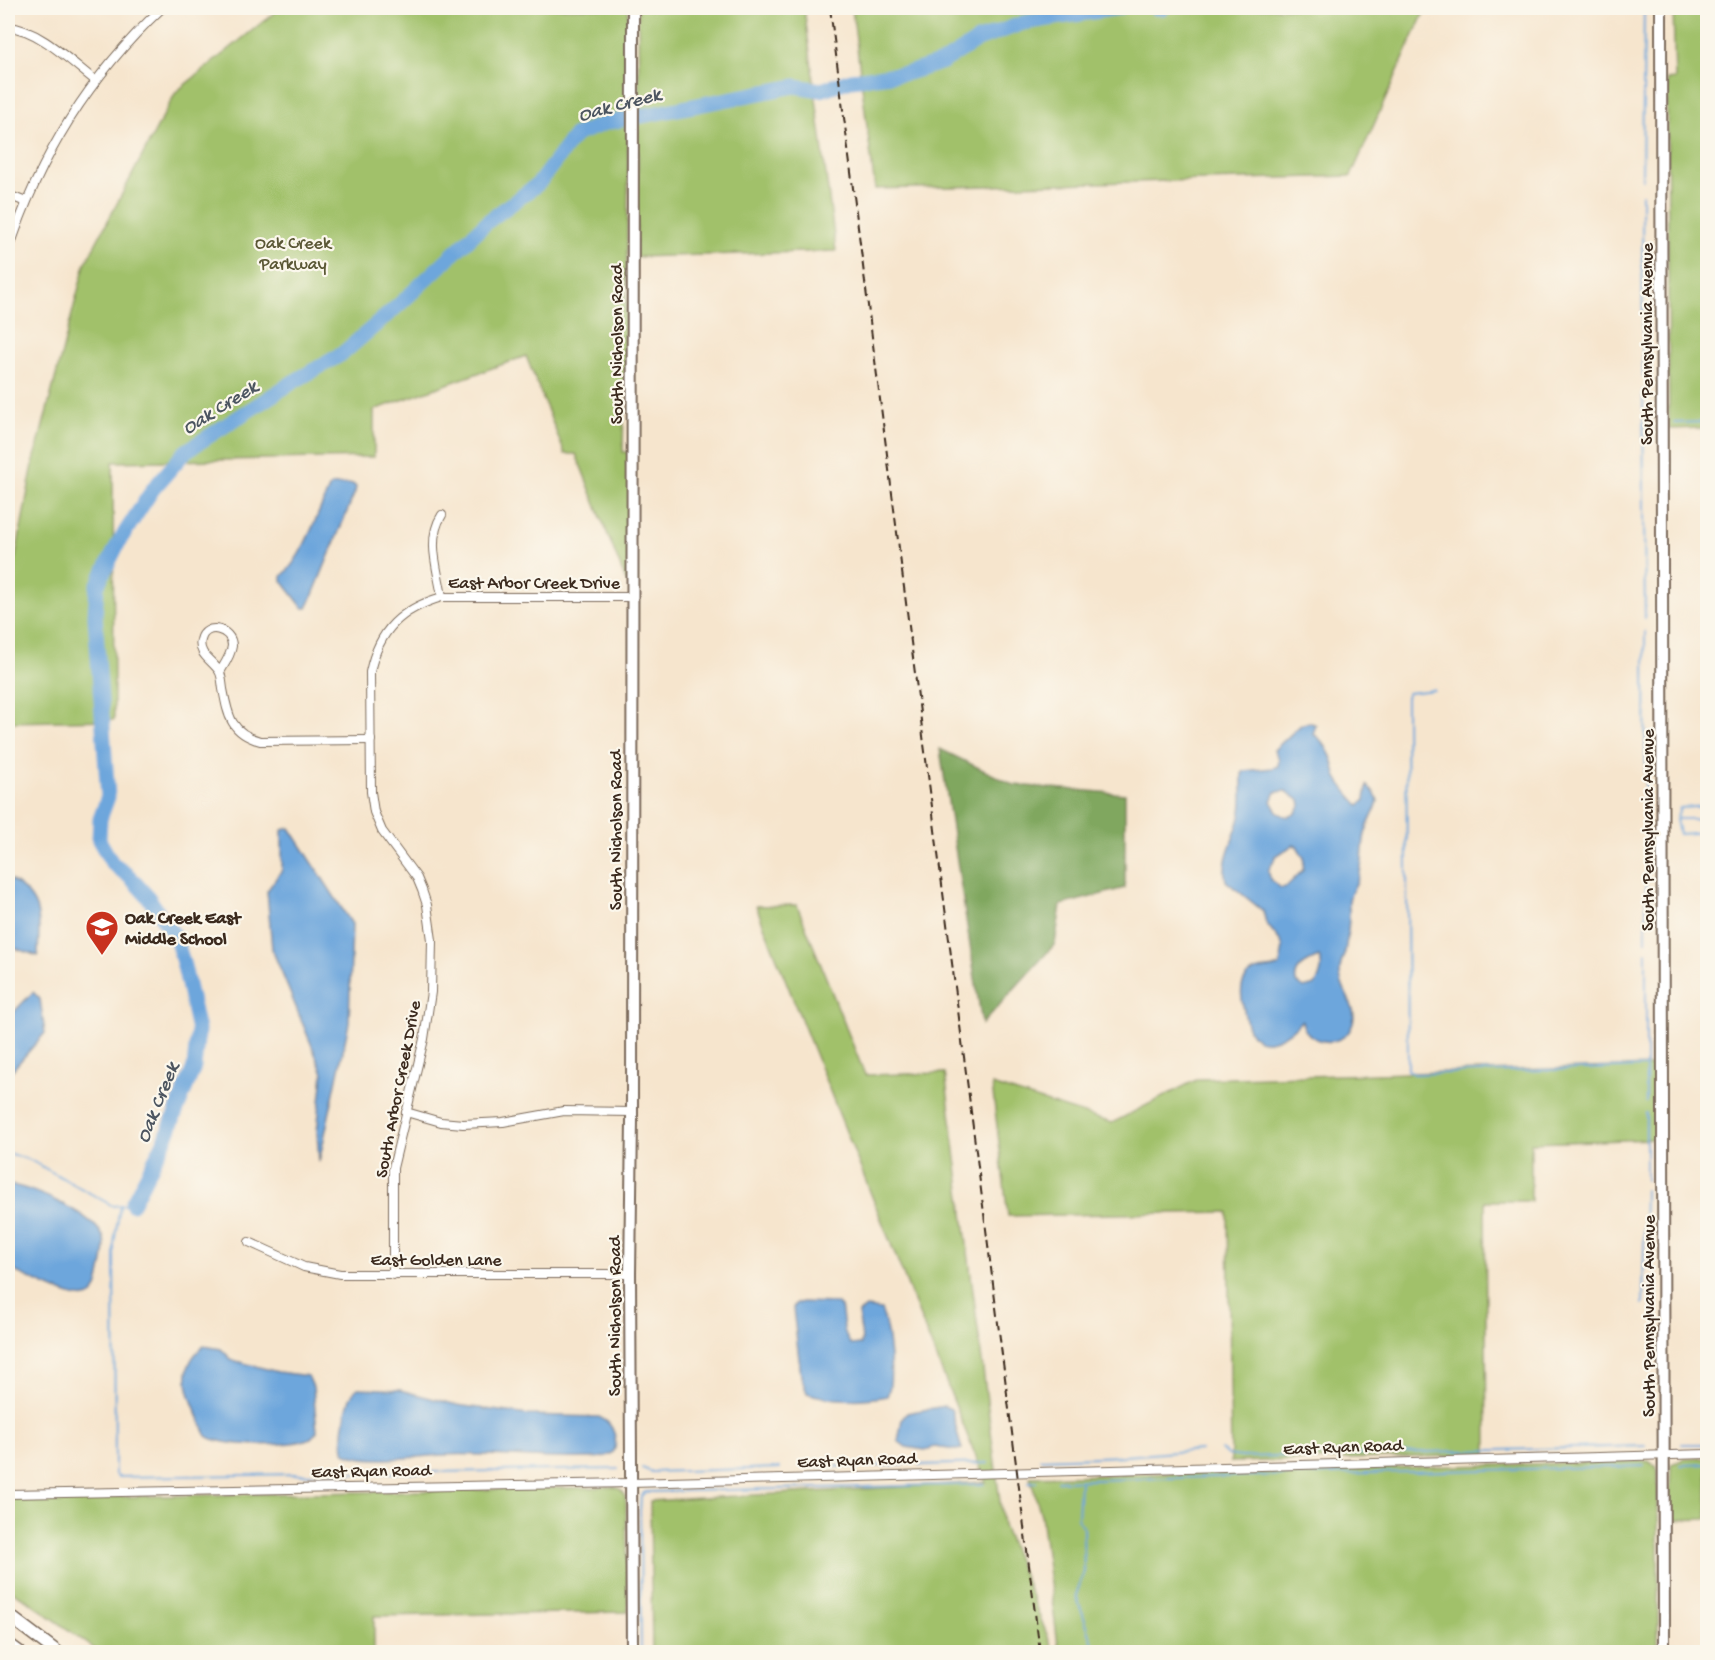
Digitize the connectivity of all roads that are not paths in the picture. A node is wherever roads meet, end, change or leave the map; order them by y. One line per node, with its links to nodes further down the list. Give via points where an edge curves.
1 (162, 8): 5 (street)
2 (633, 8): 11 (street, South Nicholson Road)
3 (1661, 8): 21 (street, South Pennsylvania Avenue)
4 (8, 27): 5 (street, via 27,30)
5 (96, 81): 7 (street, via 56,141)
6 (8, 195): 7 (street)
7 (26, 202): 8 (street)
8 (8, 253)
9 (442, 515): 10 (street, via 436,523 433,544)
10 (442, 597): 11 (street, East Arbor Creek Drive); 12 (street, East Arbor Creek Drive)
11 (631, 597): 15 (street, South Nicholson Road)
12 (405, 613): 14 (street, South Arbor Creek Drive, via 392,625 374,654 370,672)
13 (220, 672): 13 (street, via 205,656 200,640 204,634 219,629 226,632 232,646); 14 (street, via 230,719 246,737 260,741)
14 (371, 740): 16 (street, South Arbor Creek Drive, via 374,812 382,831 417,878 427,904 432,940 431,992 424,1040)
15 (632, 1112): 16 (street, via 564,1111 463,1124); 18 (street, South Nicholson Road)
16 (406, 1113): 19 (street, South Arbor Creek Drive, via 393,1168)
17 (249, 1242): 19 (street, East Golden Lane, via 304,1267 340,1274)
18 (630, 1274): 19 (street, East Golden Lane); 22 (street, South Nicholson Road)
19 (393, 1275)
20 (1707, 1454): 21 (street, East Ryan Road)
21 (1665, 1455): 22 (street, East Ryan Road); 29 (street, South Pennsylvania Avenue)
22 (630, 1483): 23 (street, East Ryan Road); 28 (street, South Nicholson Road)
23 (8, 1494)
24 (8, 1615): 27 (main road)
25 (8, 1644): 26 (main road)
26 (19, 1653)
27 (57, 1653)
28 (632, 1653)
29 (1664, 1653)

